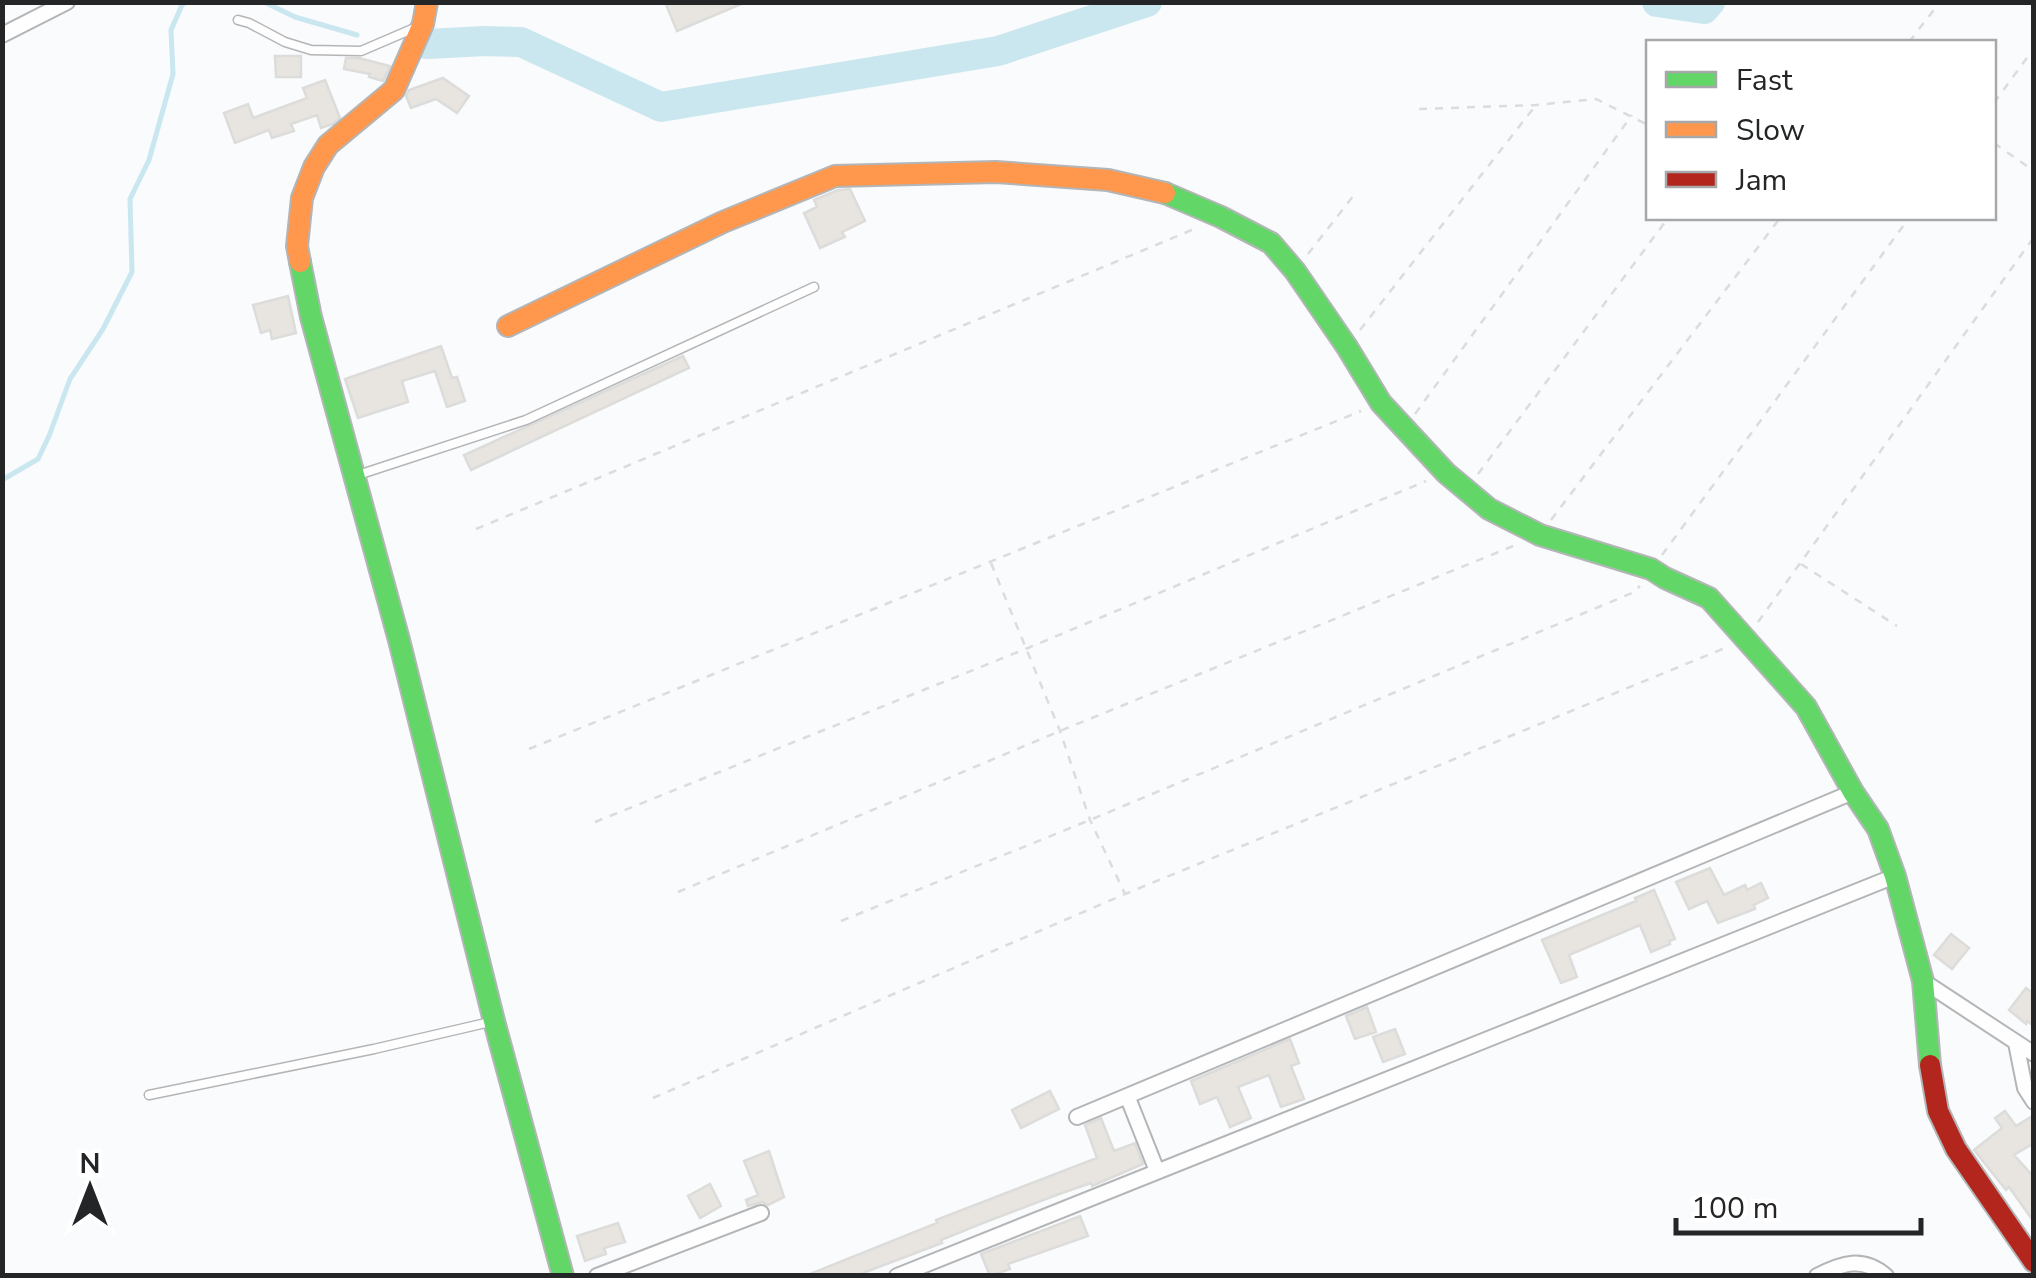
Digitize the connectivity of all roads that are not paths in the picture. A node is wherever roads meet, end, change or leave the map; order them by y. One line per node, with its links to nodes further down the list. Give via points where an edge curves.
1 (67, 2): 5 (street)
2 (427, 2): 4 (street)
3 (238, 20): 4 (lane, via 312,50 361,51)
4 (423, 24): 8 (street, via 394,90 328,145 302,198 300,264)
5 (2, 35)
6 (814, 286): 8 (lane, via 526,420)
7 (508, 326): 9 (street, via 835,176 996,172 1108,180 1162,192 1271,244 1381,403 1489,510 1709,598 1806,707)
8 (354, 476): 12 (street)
9 (1853, 792): 10 (street, via 1878,829); 16 (street)
10 (1895, 876): 11 (street); 19 (street)
11 (1924, 981): 13 (street); 21 (street, via 1938,1111 1956,1149)
12 (494, 1021): 15 (lane); 22 (street)
13 (2016, 1043): 14 (street); 17 (street)
14 (2034, 1054)
15 (149, 1095)
16 (1128, 1098): 18 (street); 19 (street)
17 (2034, 1102)
18 (1077, 1118)
19 (1157, 1170): 24 (street)
20 (762, 1213): 23 (street)
21 (2034, 1262)
22 (563, 1276)
23 (597, 1276)
24 (897, 1276)
25 (1817, 1276): 26 (street, via 1859,1261)
26 (1886, 1276)

